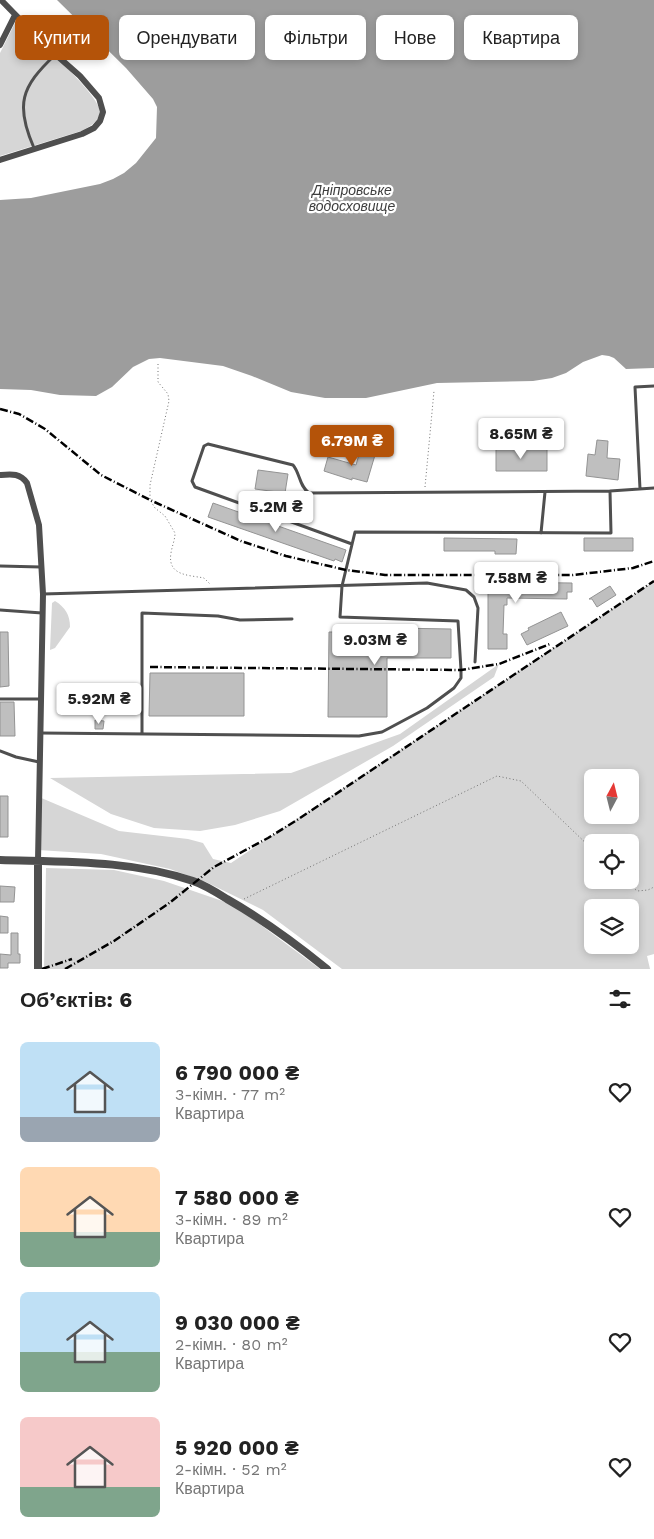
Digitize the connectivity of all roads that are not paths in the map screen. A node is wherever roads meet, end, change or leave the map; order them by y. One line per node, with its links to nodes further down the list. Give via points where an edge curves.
1 (1, 0): 2 (street)
2 (15, 15): 3 (street)
3 (0, 45)
4 (51, 60): 6 (lane, via 29,84 23,98 25,126)
5 (62, 60): 6 (street, via 99,98 103,112 94,128)
6 (34, 149): 7 (street)
7 (0, 160)
8 (654, 386): 11 (lane, via 635,387)
9 (0, 475): 17 (street, via 16,474 27,483 39,525)
10 (654, 488): 11 (lane)
11 (640, 489): 12 (lane)
12 (610, 491): 13 (lane); 14 (lane, via 610,533)
13 (545, 492): 14 (lane); 15 (lane, via 309,493 293,465 208,444 204,446 192,481 195,487)
14 (541, 533): 15 (lane, via 355,532)
15 (352, 544): 18 (lane)
16 (0, 566): 17 (lane)
17 (41, 567): 19 (street)
18 (342, 586): 19 (lane); 23 (lane, via 428,583 466,590 474,597 478,608); 27 (lane, via 340,617 458,621 462,670 454,688 427,708 382,732 358,736)
19 (42, 594): 21 (street)
20 (0, 610): 21 (lane)
21 (42, 613): 25 (street)
22 (292, 620): 27 (lane, via 142,613)
23 (475, 662)
24 (0, 699): 25 (lane)
25 (41, 699): 26 (street)
26 (40, 733): 27 (lane); 29 (street)
27 (142, 734)
28 (0, 751): 29 (lane)
29 (39, 762): 31 (street)
30 (0, 860): 31 (street)
31 (38, 861): 32 (street); 33 (street, via 98,863 169,874 195,882 235,903)
32 (38, 969)
33 (327, 969)

